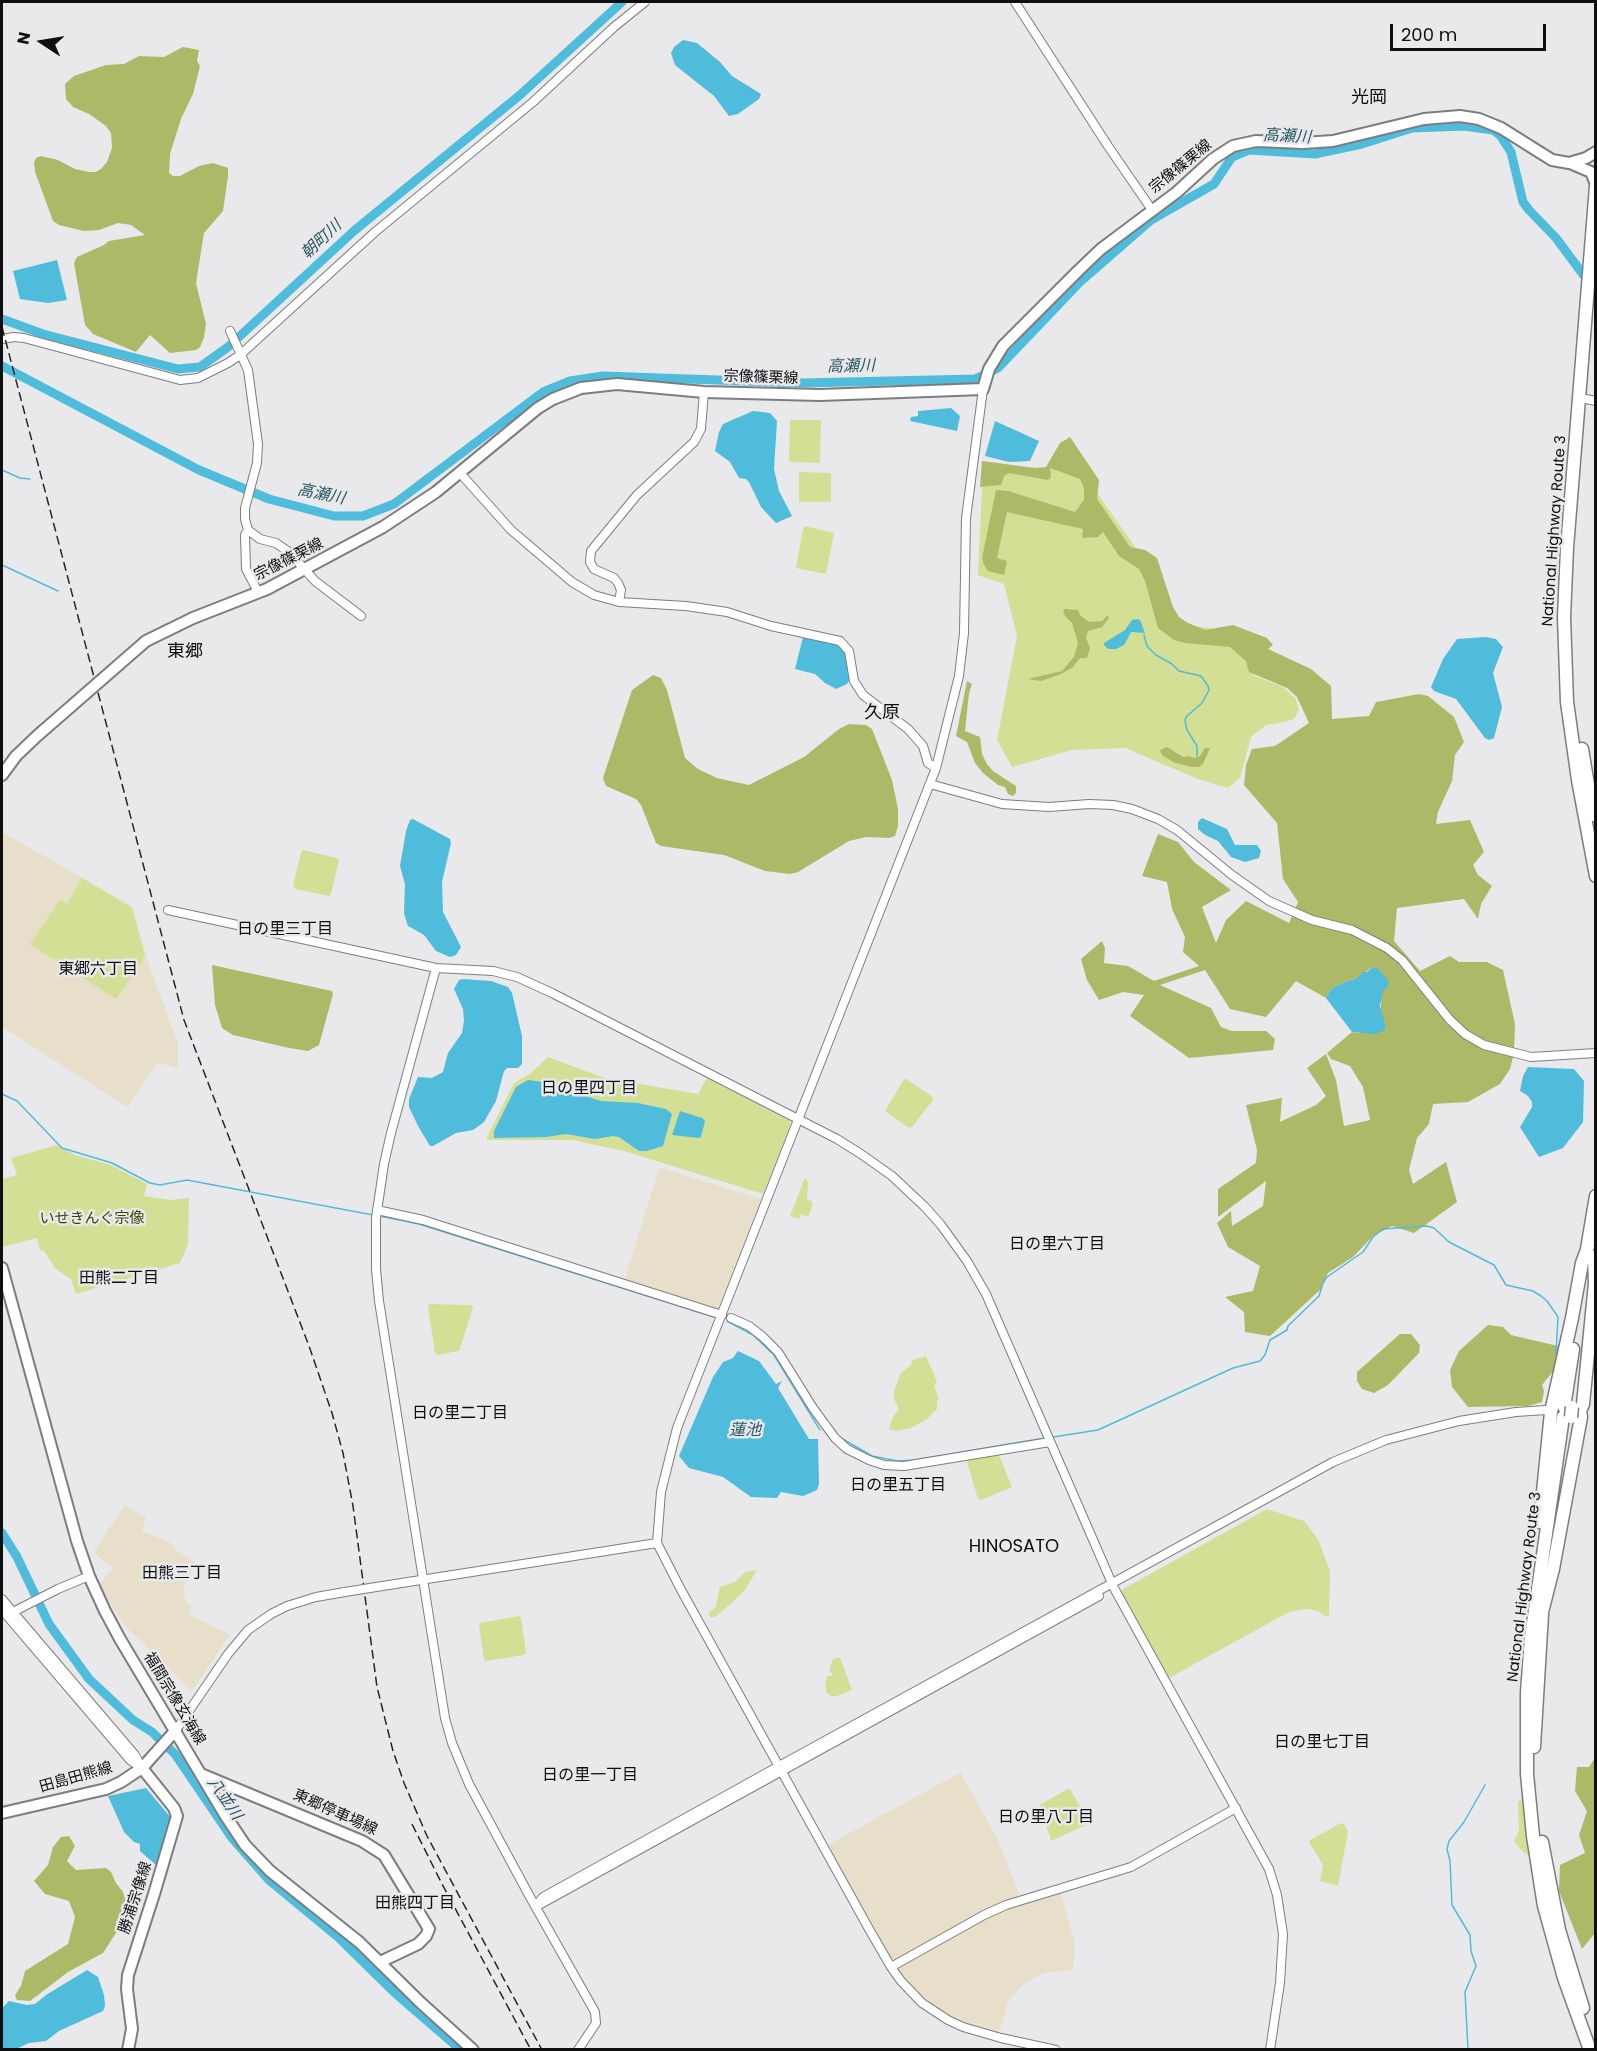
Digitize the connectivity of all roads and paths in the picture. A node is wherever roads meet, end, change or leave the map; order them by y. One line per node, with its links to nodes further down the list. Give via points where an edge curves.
1 (645, 2): 10 (street)
2 (1015, 2): 6 (street)
3 (1596, 152): 4 (main road)
4 (1569, 163): 5 (main road, 宗像篠栗線, via 1591,172); 6 (main road, 宗像篠栗線, via 1546,158 1490,122 1460,116 1437,117 1333,141 1256,141 1233,146)
5 (1596, 185): 7 (highway, National Highway Route 3, via 1589,273)
6 (1152, 210): 11 (main road, 宗像篠栗線, via 1101,249 1008,339 994,358)
7 (1593, 295): 13 (highway, National Highway Route 3); 24 (highway, National Highway Route 3, via 1566,560 1564,648 1569,711)
8 (230, 332): 10 (street)
9 (2, 339): 10 (street, via 24,338 180,380 198,378)
10 (239, 353): 15 (street, via 248,370 258,444 246,501)
11 (983, 389): 12 (main road, 宗像篠栗線, via 820,395); 20 (street, via 966,518 964,633 959,676)
12 (704, 392): 14 (main road, 宗像篠栗線, via 606,384 567,393 538,408); 18 (street, via 701,429 694,442 637,495 591,551 594,569 618,583)
13 (1591, 400): 23 (highway, National Highway Route 3, via 1575,548 1572,630 1577,710)
14 (460, 473): 16 (main road, 宗像篠栗線, via 407,513); 18 (street, via 511,530 572,582 594,595)
15 (248, 531): 16 (street, via 276,543); 17 (street, via 246,569)
16 (305, 569): 19 (street); 21 (main road, 宗像篠栗線, bridge, via 146,641 37,736)
17 (256, 588)
18 (619, 602): 20 (street, via 727,612 840,641 849,651 854,681 863,695 908,729 923,746 928,763)
19 (361, 616)
20 (936, 768): 22 (street)
21 (2, 775)
22 (930, 784): 27 (street, via 1002,804 1113,805 1149,815 1177,830 1269,901 1312,920 1352,930 1387,948 1402,960 1450,1020 1484,1045 1531,1057); 28 (street)
23 (1596, 831)
24 (1596, 876)
25 (168, 910): 26 (street)
26 (436, 968): 28 (street, via 493,971 517,977); 30 (street, via 391,1133)
27 (1596, 1053)
28 (800, 1120): 33 (street); 36 (street, via 877,1165 942,1225 986,1294)
29 (1596, 1196): 31 (highway, National Highway Route 3)
30 (377, 1213): 33 (street, via 423,1220); 39 (street, via 379,1301)
31 (1592, 1251): 35 (highway, National Highway Route 3); 35 (highway, via 1594,1295 1583,1404)
32 (2, 1268): 38 (main road, 福間宗像玄海線)
33 (722, 1315): 37 (street, via 671,1448 661,1492)
34 (731, 1318): 36 (street, via 764,1337 835,1438 868,1460 904,1466)
35 (1567, 1412): 40 (street, via 1461,1425 1374,1450 1299,1485); 42 (highway, National Highway Route 3); 42 (highway, via 1581,1417 1553,1569)
36 (1050, 1442): 40 (street)
37 (657, 1543): 39 (street); 46 (street)
38 (89, 1576): 43 (street); 44 (main road, 福間宗像玄海線)
39 (423, 1580): 44 (street, bridge, via 316,1597 271,1614 248,1630 228,1654); 50 (street, via 452,1743 469,1784)
40 (1113, 1585): 46 (street); 48 (street)
41 (2, 1599): 43 (street)
42 (1539, 1612): 53 (highway, National Highway Route 3, via 1534,1741 1541,1835 1559,1930); 59 (highway, National Highway Route 3, via 1528,1683 1526,1741 1533,1836 1550,1930)
43 (7, 1613): 45 (street, via 130,1759)
44 (172, 1735): 45 (main road, 田島田熊線); 47 (main road, 福間宗像玄海線)
45 (142, 1768): 49 (main road, 田島田熊線, via 106,1789); 54 (main road, 勝浦宗像線, via 177,1816 128,1976 132,2029)
46 (781, 1769): 50 (street, via 543,1897); 52 (street)
47 (201, 1774): 51 (main road, 福間宗像玄海線, via 256,1857); 51 (main road, 東郷停車場線, via 362,1840 384,1855 429,1929 418,1944)
48 (1236, 1808): 52 (street, via 1131,1867 1006,1905); 58 (street, via 1269,1869 1281,1916 1280,1983)
49 (2, 1813)
50 (536, 1906): 56 (street, via 595,2012 596,2023)
51 (380, 1962): 55 (main road, 福間宗像玄海線)
52 (891, 1968): 57 (street, via 912,1994 948,2020 975,2032)
53 (1596, 2043)
54 (128, 2049)
55 (473, 2049)
56 (579, 2049)
57 (1056, 2049)
58 (1270, 2049)
59 (1590, 2049)

